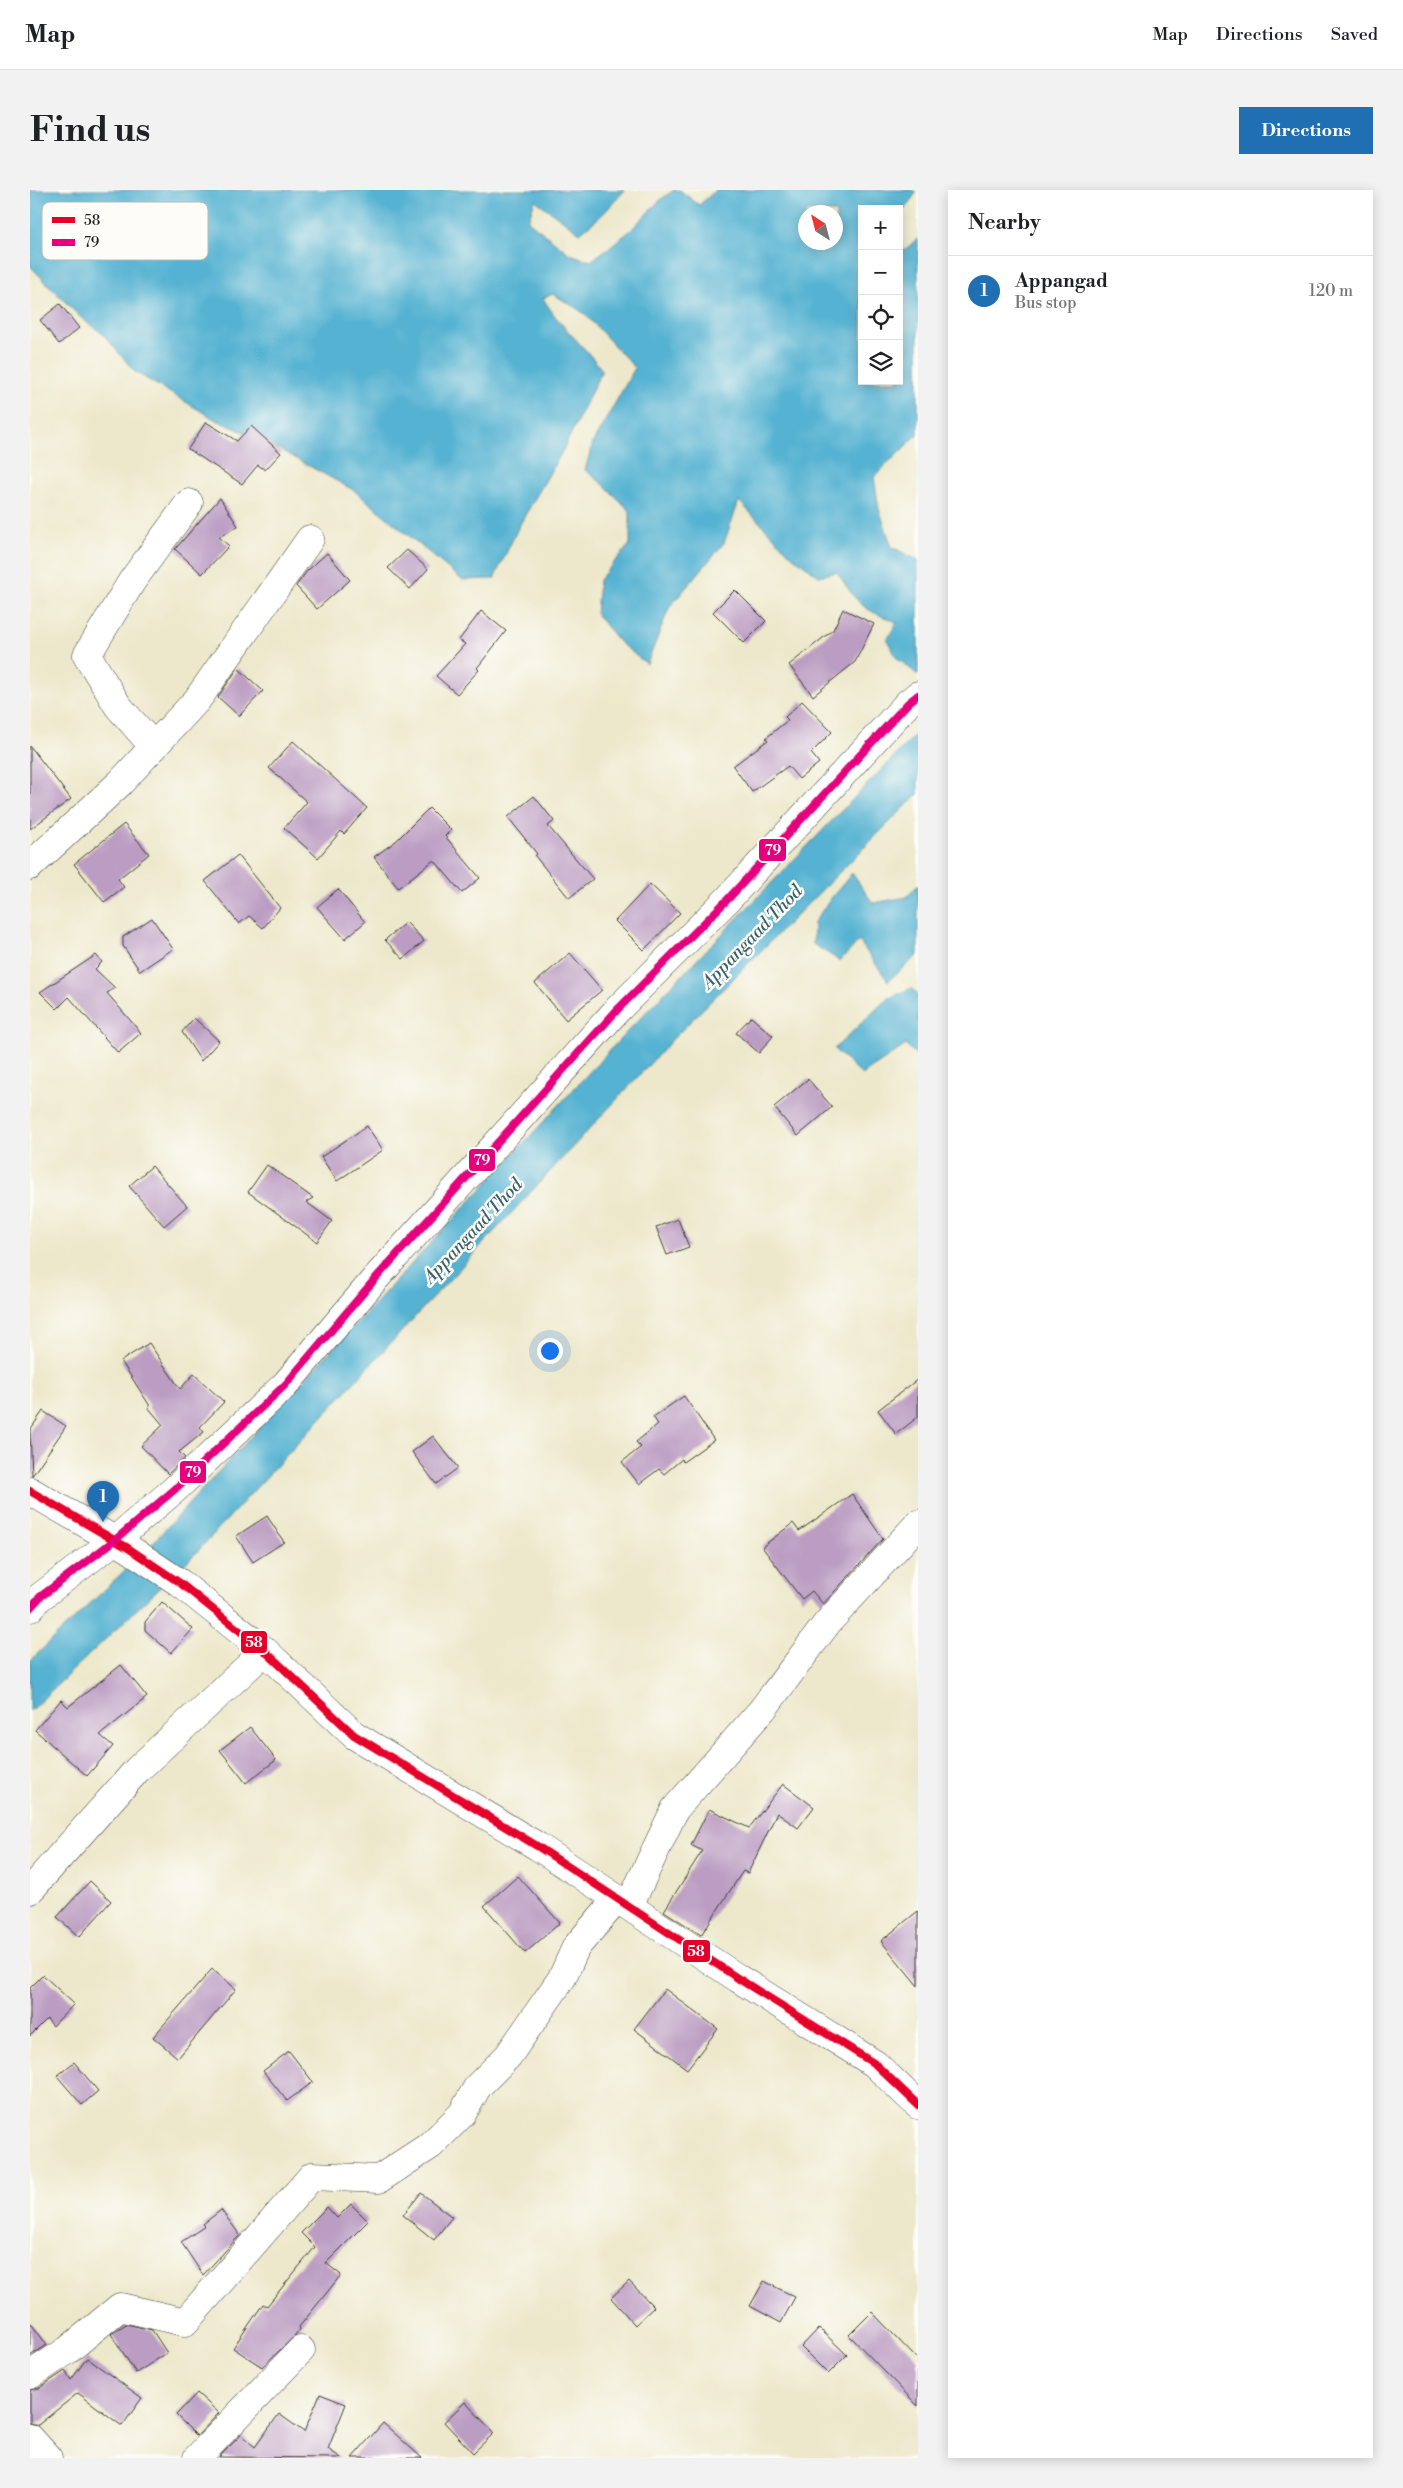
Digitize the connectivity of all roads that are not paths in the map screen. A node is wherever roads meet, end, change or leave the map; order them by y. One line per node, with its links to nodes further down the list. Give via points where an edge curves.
1 (189, 503): 4 (street, via 132,581 87,655 118,706)
2 (310, 539): 4 (street, via 197,700)
3 (918, 695): 8 (street, via 908,702 728,898 618,1009 375,1279 285,1385)
4 (154, 747): 5 (street, via 120,784)
5 (30, 866)
6 (30, 1491): 8 (street)
7 (918, 1524): 12 (street, via 828,1622 762,1710 675,1809)
8 (121, 1544): 9 (street, via 40,1597); 10 (street, via 180,1583)
9 (30, 1608)
10 (265, 1651): 11 (street, via 137,1770); 12 (street, via 354,1735 537,1846)
11 (30, 1890)
12 (623, 1903): 13 (street, via 875,2064); 15 (street, via 576,1947 562,1978 508,2056 478,2086 462,2114 431,2145 379,2179 312,2176 185,2322 120,2307 68,2350)
13 (918, 2105)
14 (301, 2350): 18 (street)
15 (30, 2375)
16 (30, 2438): 17 (street)
17 (48, 2458)
18 (196, 2458)

